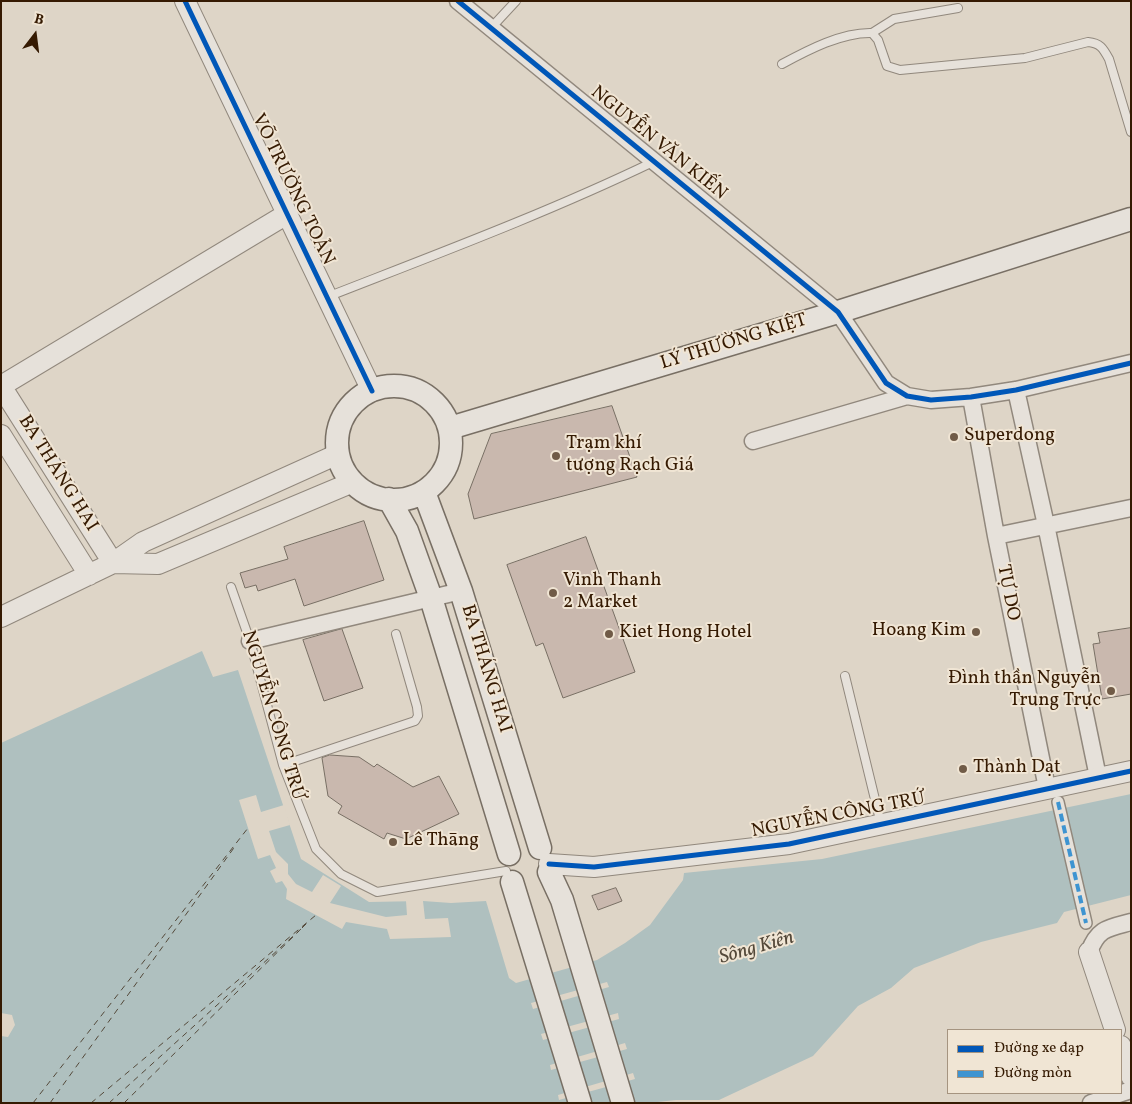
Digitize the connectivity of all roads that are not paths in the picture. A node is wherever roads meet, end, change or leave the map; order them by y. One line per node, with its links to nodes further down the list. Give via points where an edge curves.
1 (185, 1): 10 (street, VÕ TRƯỜNG TOẢN)
2 (458, 1): 5 (street, NGUYỄN VĂN KIẾN)
3 (516, 1): 5 (lane)
4 (958, 8): 6 (lane, via 894,20)
5 (490, 29): 9 (street, NGUYỄN VĂN KIẾN)
6 (872, 33): 7 (lane, via 836,40); 8 (lane, via 878,40 886,66 900,70 1025,58 1088,42 1097,43 1109,59)
7 (782, 64)
8 (1131, 132)
9 (655, 161): 12 (lane, via 517,224); 13 (street, NGUYỄN VĂN KIẾN)
10 (287, 214): 12 (street, VÕ TRƯỜNG TOẢN); 15 (street)
11 (1131, 219): 13 (main road, LÝ THƯỜNG KIỆT)
12 (327, 297): 17 (street, VÕ TRƯỜNG TOẢN)
13 (838, 312): 18 (street, NGUYỄN VĂN KIẾN, via 886,383); 20 (main road, LÝ THƯỜNG KIỆT)
14 (1131, 363): 16 (street)
15 (1, 386): 30 (street, BA THÁNG HAI)
16 (1016, 390): 19 (street); 28 (street)
17 (372, 391): 20 (main road, via 391,386 410,388 428,397 442,411); 23 (main road, via 356,401 344,417 338,435)
18 (907, 396): 19 (street, via 931,400); 22 (street)
19 (971, 397): 29 (street, TỰ DO)
20 (450, 428): 25 (main road, via 452,446 448,464 438,480)
21 (1, 435): 31 (street, BA THÁNG HAI)
22 (753, 441)
23 (338, 454): 24 (main road); 30 (street, via 143,542)
24 (352, 482): 26 (main road, via 376,497); 30 (street, via 158,564)
25 (424, 492): 26 (main road); 33 (main road, BA THÁNG HAI)
26 (389, 500): 34 (main road, BA THÁNG HAI, via 408,531)
27 (1131, 508): 28 (street)
28 (1046, 525): 29 (street); 41 (street)
29 (996, 536): 42 (street, TỰ DO)
30 (113, 563): 31 (street)
31 (88, 575): 35 (street)
32 (230, 587): 37 (lane, NGUYỄN CÔNG TRỨ)
33 (461, 592): 34 (street); 44 (main road, BA THÁNG HAI)
34 (431, 598): 37 (street); 45 (main road, BA THÁNG HAI)
35 (1, 617)
36 (396, 634): 39 (lane, via 417,707 415,721)
37 (250, 641): 39 (lane, NGUYỄN CÔNG TRỨ)
38 (845, 676): 43 (lane)
39 (283, 764): 45 (lane, NGUYỄN CÔNG TRỨ, via 316,849 341,874 378,892)
40 (1131, 771): 41 (street, NGUYỄN CÔNG TRỨ)
41 (1098, 777): 42 (street, NGUYỄN CÔNG TRỨ)
42 (1052, 795): 43 (street, NGUYỄN CÔNG TRỨ); 47 (street)
43 (881, 824): 44 (street, NGUYỄN CÔNG TRỨ, via 780,845 594,867)
44 (546, 861): 45 (main road, via 522,846); 45 (main road, via 542,883 536,887 522,888); 54 (main road, BA THÁNG HAI, via 562,900)
45 (509, 869): 53 (main road, BA THÁNG HAI)
46 (1131, 922): 48 (street, via 1104,929 1095,938)
47 (1086, 923)
48 (1089, 952): 49 (street)
49 (1115, 1029)
50 (1122, 1049): 51 (street)
51 (1131, 1076)
52 (1119, 1094): 55 (street)
53 (580, 1103)
54 (623, 1103)
55 (1091, 1103)

